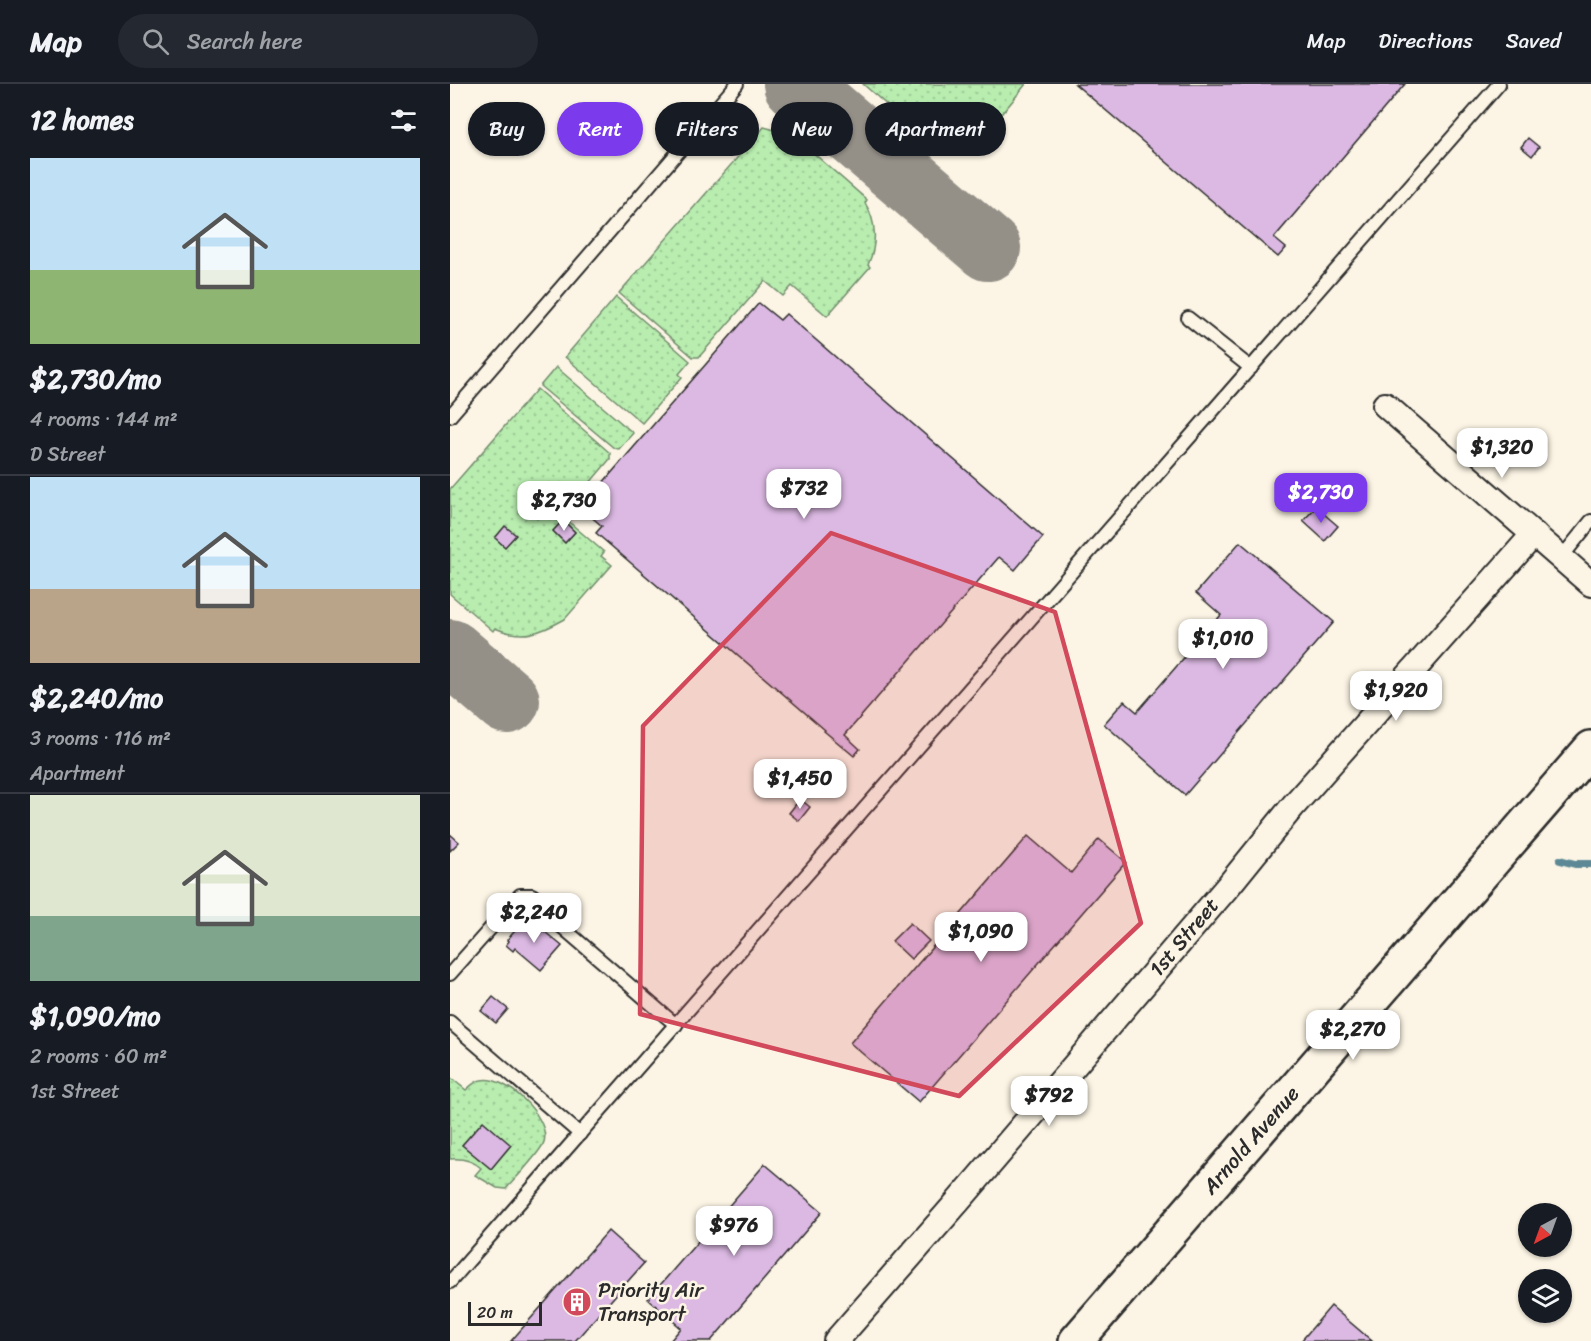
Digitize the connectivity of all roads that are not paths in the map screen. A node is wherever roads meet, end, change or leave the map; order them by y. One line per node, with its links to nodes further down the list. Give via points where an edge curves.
1 (737, 84): 6 (lane)
2 (1499, 84): 4 (lane)
3 (1188, 318): 4 (lane)
4 (1251, 368): 14 (lane)
5 (1385, 405): 8 (street)
6 (450, 416)
7 (1591, 521): 9 (lane)
8 (1534, 534): 9 (street); 17 (street, 1st Street, via 1300,797 1229,885)
9 (1561, 558): 10 (street)
10 (1591, 584)
11 (1591, 748): 18 (street, Arnold Avenue)
12 (450, 974): 14 (lane, via 520,895 532,895 550,909 562,927)
13 (450, 1022): 15 (lane)
14 (676, 1025): 15 (lane)
15 (580, 1134): 16 (lane)
16 (450, 1282)
17 (836, 1341)
18 (1076, 1341)

